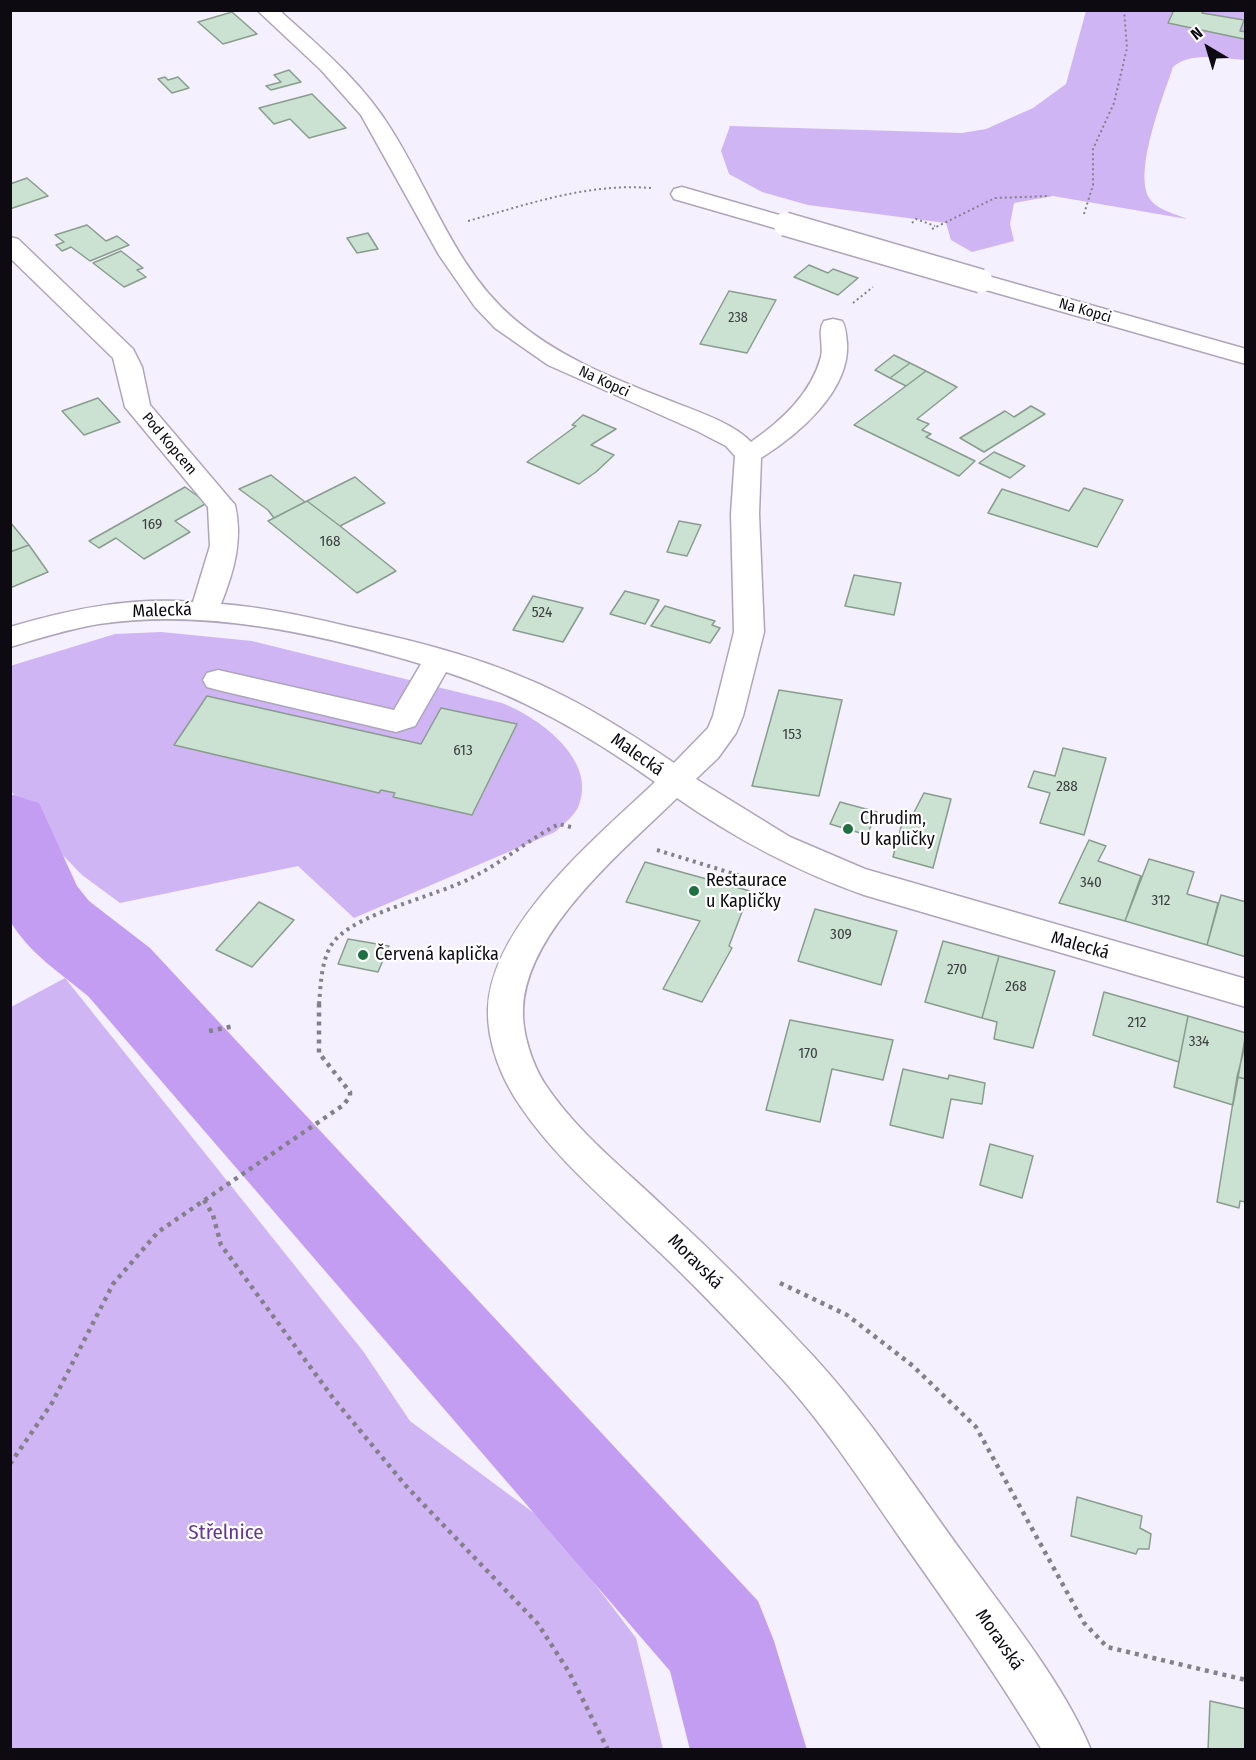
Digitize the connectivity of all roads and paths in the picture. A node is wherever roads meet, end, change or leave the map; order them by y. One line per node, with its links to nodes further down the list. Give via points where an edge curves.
1 (267, 10): 7 (street, Na Kopci, via 348,88 379,126)
2 (1125, 10): 5 (path, via 1127,48 1114,103 1093,149 1093,185)
3 (682, 194): 7 (path, via 642,187 607,187); 10 (street, Na Kopci, bridge)
4 (1050, 196): 6 (path, via 995,198)
5 (1084, 214)
6 (935, 226)
7 (435, 230): 11 (street, Na Kopci, via 477,294 527,341 582,372 724,434)
8 (10, 244): 12 (street, Pod Kopcem, via 124,354 132,370 132,394 138,407 222,505 224,546)
9 (833, 326): 11 (street, via 832,360 811,400 789,426)
10 (1245, 357)
11 (748, 455): 16 (street, via 747,647 721,733)
12 (204, 610): 13 (street, Malecká, via 108,614); 14 (street, Malecká, via 286,621)
13 (10, 637)
14 (439, 658): 15 (street, via 407,715 396,721); 16 (street, Malecká, via 509,681 549,701 607,734)
15 (218, 680)
16 (676, 782): 17 (street, Moravská); 18 (street, Malecká, via 777,846 835,872)
17 (616, 837): 21 (path, via 559,824 461,884 342,931 323,968 317,1030 319,1053 350,1097); 26 (street, Moravská, via 547,910 510,977 505,1011 517,1068 559,1128 801,1371 936,1550 1017,1666)
18 (1245, 993)
19 (234, 1026): 20 (path)
20 (209, 1031)
21 (204, 1200): 23 (path, via 158,1232 113,1284 52,1403); 25 (path, via 227,1255 333,1398 406,1486 538,1624)
22 (769, 1278): 24 (path, via 847,1316 913,1366 976,1427 1084,1623 1107,1647)
23 (10, 1464)
24 (1245, 1680)
25 (608, 1749)
26 (1068, 1749)

